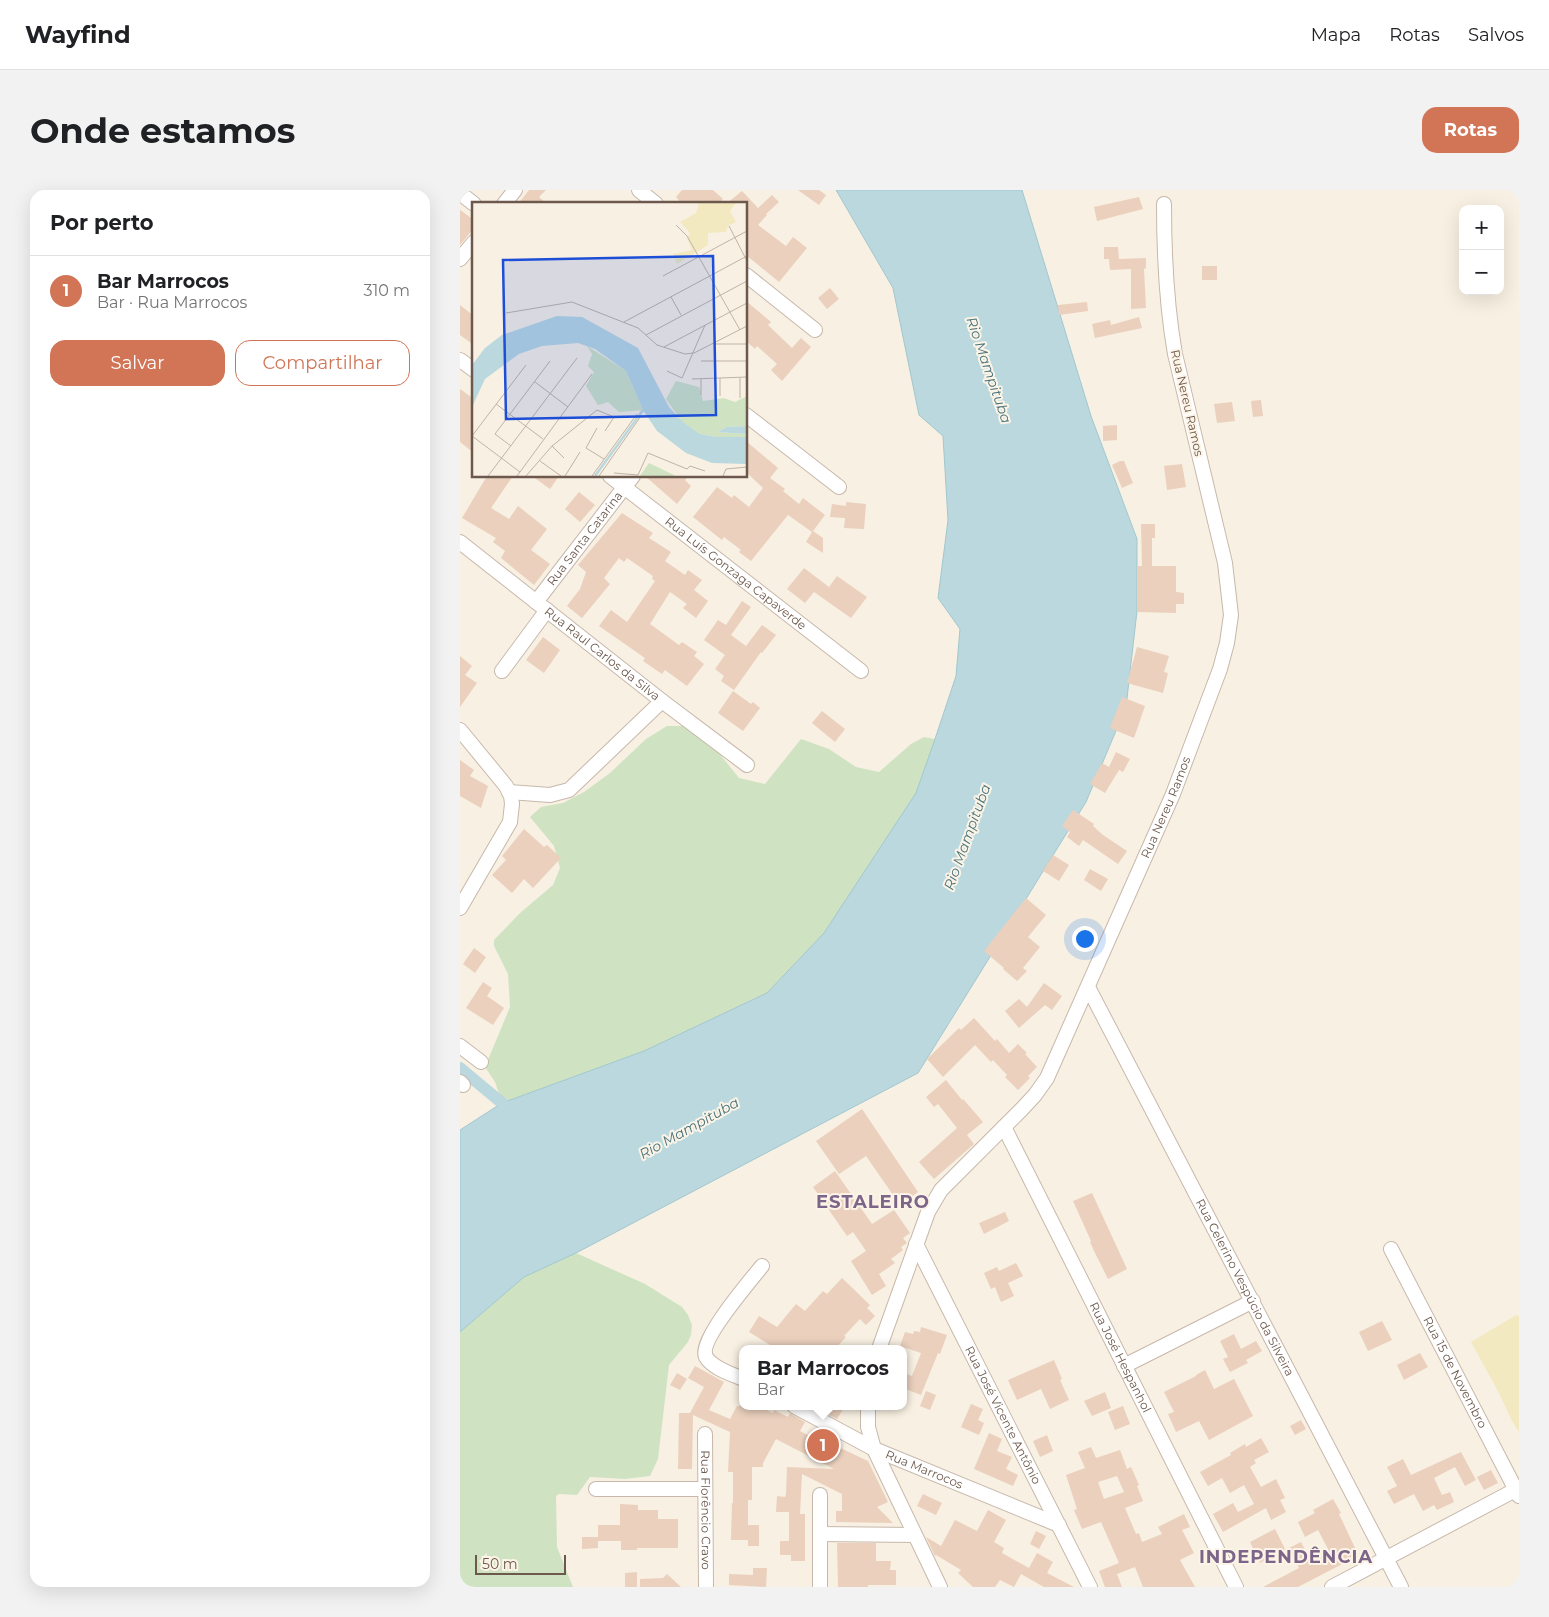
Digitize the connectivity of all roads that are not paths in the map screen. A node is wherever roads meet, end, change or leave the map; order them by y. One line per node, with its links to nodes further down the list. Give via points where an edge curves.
1 (515, 190): 5 (street)
2 (639, 190): 6 (street)
3 (460, 193): 4 (street)
4 (472, 202)
5 (506, 202)
6 (654, 202)
7 (1164, 204): 27 (street, Rua Nereu Ramos, via 1169,322 1225,564 1231,615 1220,669 1185,763)
8 (472, 244): 9 (street)
9 (460, 259)
10 (748, 277): 11 (street)
11 (815, 330)
12 (460, 360): 13 (street)
13 (472, 369)
14 (748, 417): 17 (street)
15 (616, 478): 16 (street, Rua Luís Gonzaga Capaverde)
16 (628, 482): 19 (street, Rua Santa Catarina); 21 (street, Rua Luís Gonzaga Capaverde)
17 (839, 487)
18 (460, 542): 19 (street, Rua Raul Carlos da Silva)
19 (542, 606): 20 (street, Rua Santa Catarina); 22 (street, Rua Raul Carlos da Silva)
20 (502, 671)
21 (860, 672)
22 (662, 701): 24 (street, Rua Raul Carlos da Silva); 25 (street, via 568,790 550,795)
23 (460, 730): 25 (street)
24 (747, 765)
25 (509, 792): 26 (street, via 512,804 510,822)
26 (460, 908)
27 (1088, 987): 30 (street, Rua Nereu Ramos, via 1046,1078 1035,1095); 34 (street, Rua Celerino Vespúcio da Silveira)
28 (460, 1046): 29 (street)
29 (481, 1062)
30 (1004, 1127): 31 (street, Rua Nereu Ramos, via 941,1190 928,1212); 36 (street, Rua José Hespanhol)
31 (916, 1244): 35 (street, Rua Nereu Ramos); 46 (street, Rua José Vicente Antônio)
32 (1391, 1249): 44 (street, Rua 15 de Novembro)
33 (762, 1266): 37 (street, via 713,1330 705,1347 705,1356 710,1362)
34 (1253, 1301): 36 (street); 49 (street, Rua Celerino Vespúcio da Silveira)
35 (880, 1345)
36 (1124, 1366): 55 (street, Rua José Hespanhol)
37 (739, 1377)
38 (801, 1410): 41 (street, Rua Marrocos)
39 (868, 1410): 41 (street, via 868,1427)
40 (705, 1434): 43 (street, Rua Florêncio Cravo)
41 (874, 1449): 46 (street, Rua Marrocos); 48 (street)
42 (596, 1488): 43 (street)
43 (706, 1489): 51 (street, Rua Florêncio Cravo)
44 (1518, 1491): 49 (street)
45 (820, 1495): 47 (street)
46 (1059, 1525): 54 (street, Rua José Vicente Antônio)
47 (820, 1534): 48 (street); 52 (street)
48 (914, 1535): 50 (street)
49 (1386, 1558): 56 (street); 57 (street, Rua Celerino Vespúcio da Silveira)
50 (933, 1580): 53 (street)
51 (706, 1587)
52 (820, 1587)
53 (940, 1587)
54 (1090, 1587)
55 (1236, 1587)
56 (1332, 1587)
57 (1401, 1587)

